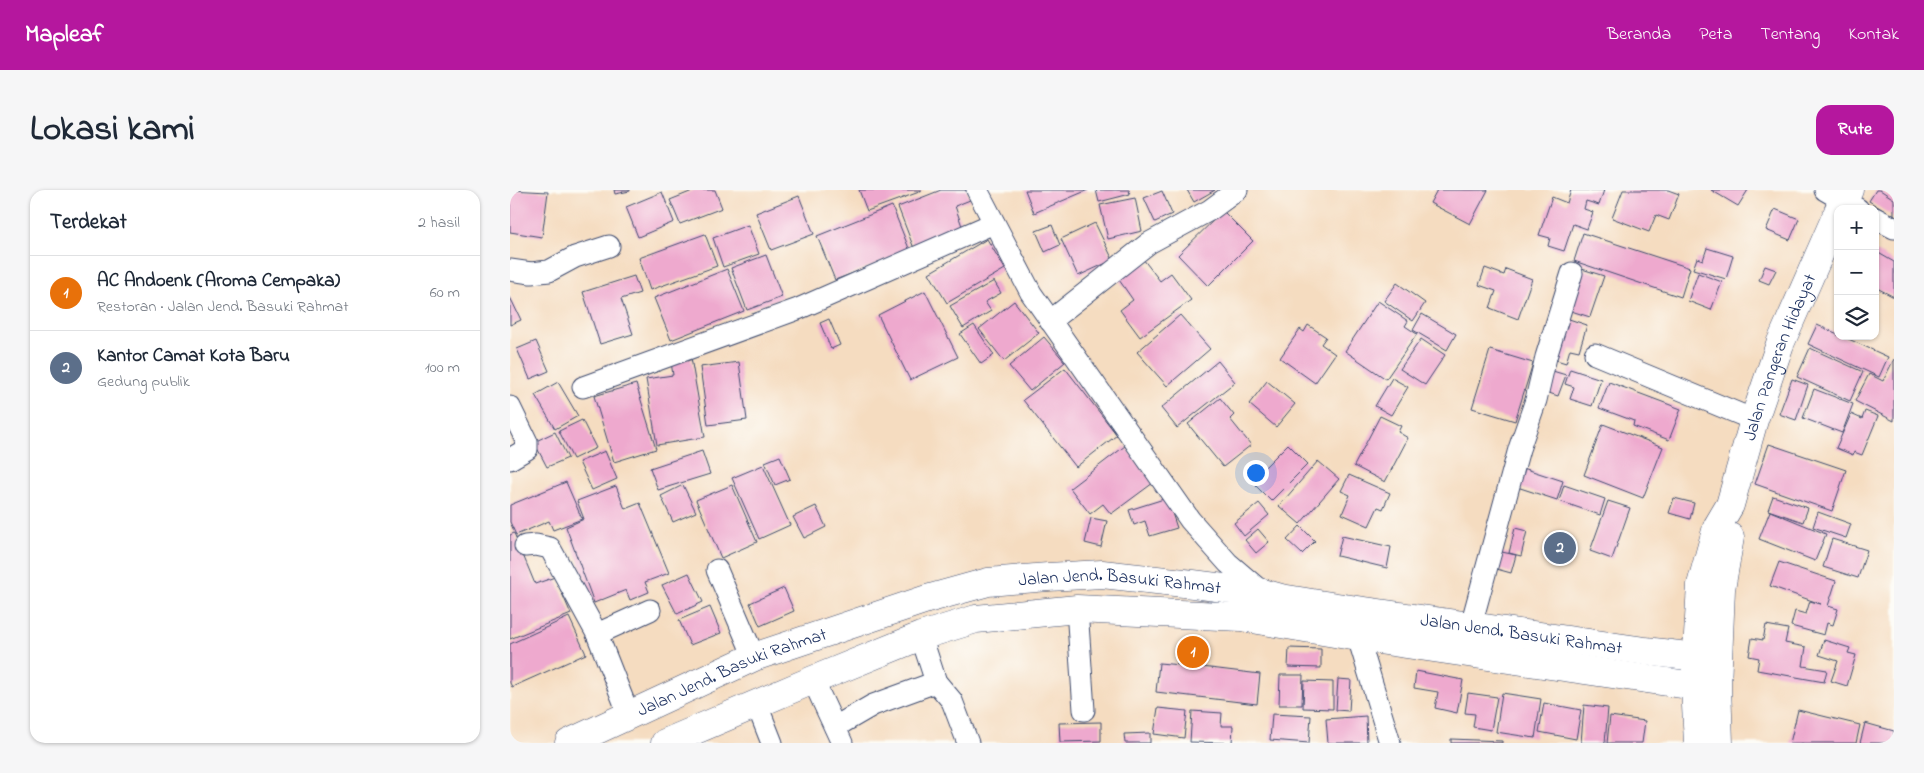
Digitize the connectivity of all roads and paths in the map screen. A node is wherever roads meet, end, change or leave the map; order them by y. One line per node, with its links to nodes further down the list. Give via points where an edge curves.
1 (976, 190): 5 (street)
2 (1237, 190): 10 (street, via 1210,210 1149,243)
3 (1842, 202): 14 (main road, Jalan Pangeran Hidayat, via 1780,344)
4 (1879, 220): 6 (street)
5 (994, 223): 10 (street, via 1031,293); 12 (street, via 798,309)
6 (1894, 228)
7 (609, 246): 8 (street, via 549,270 531,273)
8 (510, 270)
9 (1572, 273): 21 (street, via 1519,448)
10 (1050, 320): 18 (street, via 1190,520 1228,563)
11 (1595, 354): 14 (street)
12 (583, 387)
13 (510, 407): 15 (street, via 527,442 527,449)
14 (1754, 420): 26 (main road, Jalan Pangeran Hidayat, via 1730,505 1732,531)
15 (510, 459)
16 (525, 546): 22 (street, via 550,548)
17 (717, 570): 27 (street)
18 (1263, 593): 21 (main road, Jalan Jend. Basuki Rahmat); 25 (main road, Jalan Jend. Basuki Rahmat, via 1102,574 988,582)
19 (1077, 609): 23 (main road, Jalan Jend. Basuki Rahmat, via 976,620); 24 (main road, Jalan Jend. Basuki Rahmat, via 1241,617); 32 (street)
20 (650, 610): 22 (street)
21 (1471, 625): 26 (main road, Jalan Jend. Basuki Rahmat, via 1645,651)
22 (597, 634): 33 (street)
23 (921, 636): 28 (main road, Jalan Jend. Basuki Rahmat); 29 (street)
24 (1358, 637): 30 (main road, Jalan Jend. Basuki Rahmat); 39 (street)
25 (796, 643): 27 (main road, Jalan Jend. Basuki Rahmat); 28 (main road)
26 (1707, 656): 30 (main road, Jalan Pangeran Hidayat)
27 (754, 657): 33 (main road, Jalan Jend. Basuki Rahmat)
28 (813, 680): 31 (main road, Jalan Jend. Basuki Rahmat); 34 (street)
29 (936, 682): 34 (street, via 873,705); 38 (street, via 952,701)
30 (1706, 686): 40 (main road, Jalan Pangeran Hidayat); 41 (main road, Jalan Pangeran Hidayat)
31 (757, 705): 36 (main road, Jalan Jend. Basuki Rahmat); 37 (street)
32 (1084, 710)
33 (629, 715): 35 (main road, Jalan Jend. Basuki Rahmat)
34 (839, 735)
35 (569, 743)
36 (665, 743)
37 (772, 743)
38 (968, 743)
39 (1390, 743)
40 (1698, 743)
41 (1719, 743)

